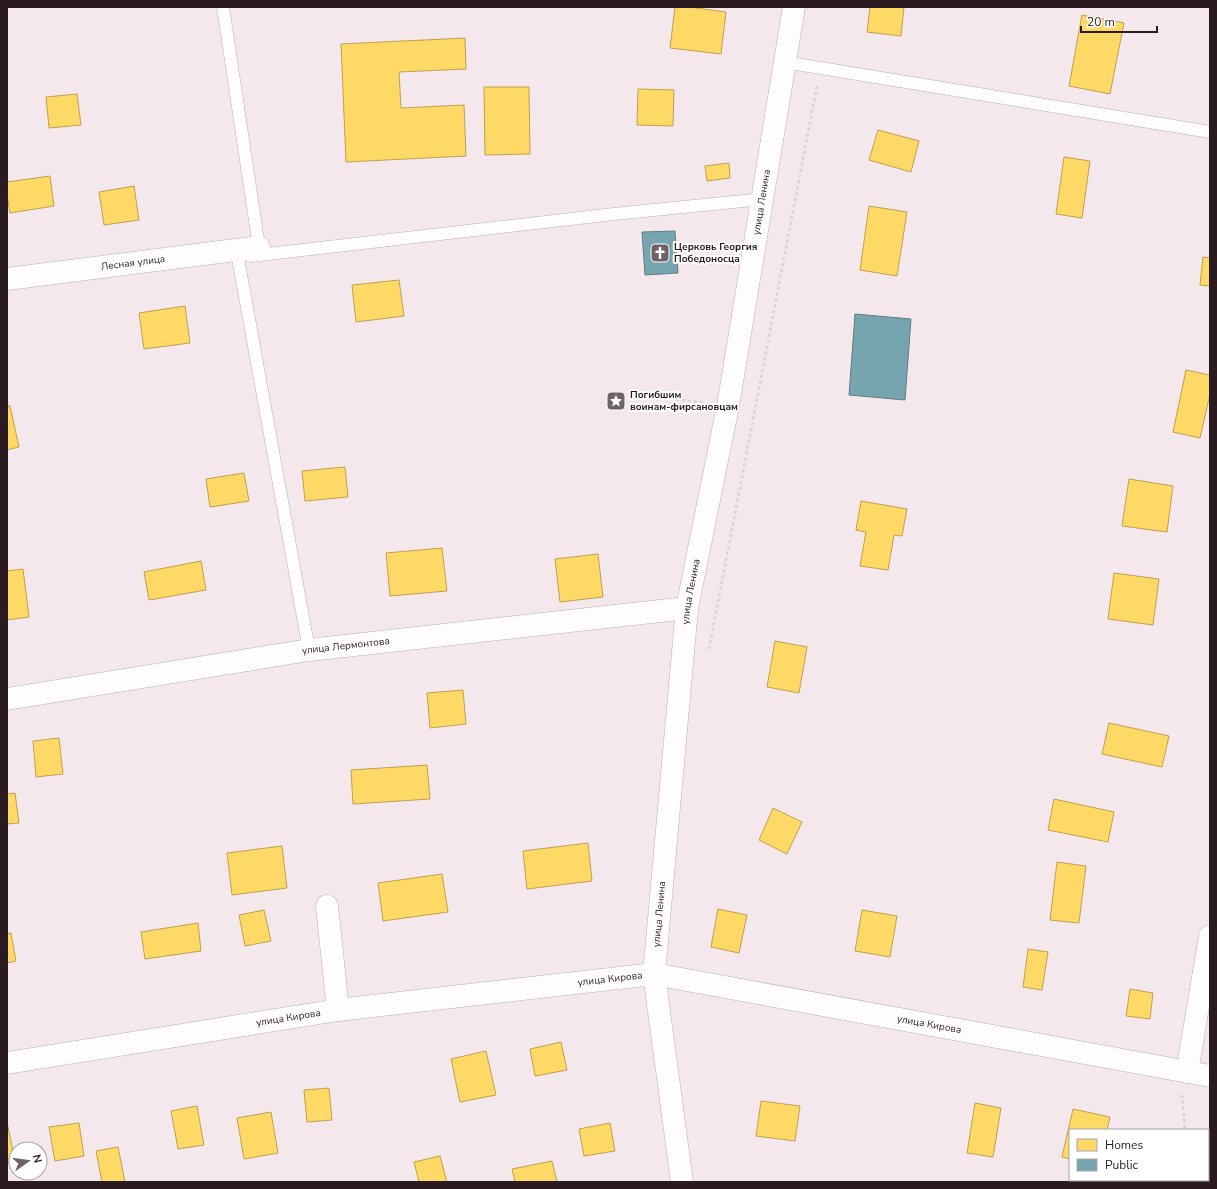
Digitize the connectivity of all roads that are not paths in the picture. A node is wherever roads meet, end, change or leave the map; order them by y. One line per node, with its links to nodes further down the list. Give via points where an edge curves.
1 (222, 7): 6 (lane)
2 (794, 7): 3 (street, улица Ленина)
3 (784, 62): 4 (lane); 5 (street, улица Ленина)
4 (1210, 132)
5 (763, 199): 7 (lane); 9 (street, улица Ленина, via 728,406)
6 (259, 247): 7 (lane); 8 (street, Лесная улица)
7 (238, 258): 10 (lane)
8 (7, 279)
9 (687, 608): 10 (street, улица Лермонтова); 14 (street, улица Ленина)
10 (309, 650): 11 (street, улица Лермонтова)
11 (7, 699)
12 (327, 906): 15 (street)
13 (1210, 936): 17 (street)
14 (654, 974): 15 (street, улица Кирова); 17 (street, улица Кирова); 19 (street, улица Ленина)
15 (338, 1010): 16 (street, улица Кирова)
16 (7, 1063)
17 (1187, 1072): 18 (street, улица Кирова)
18 (1210, 1076)
19 (682, 1182)

